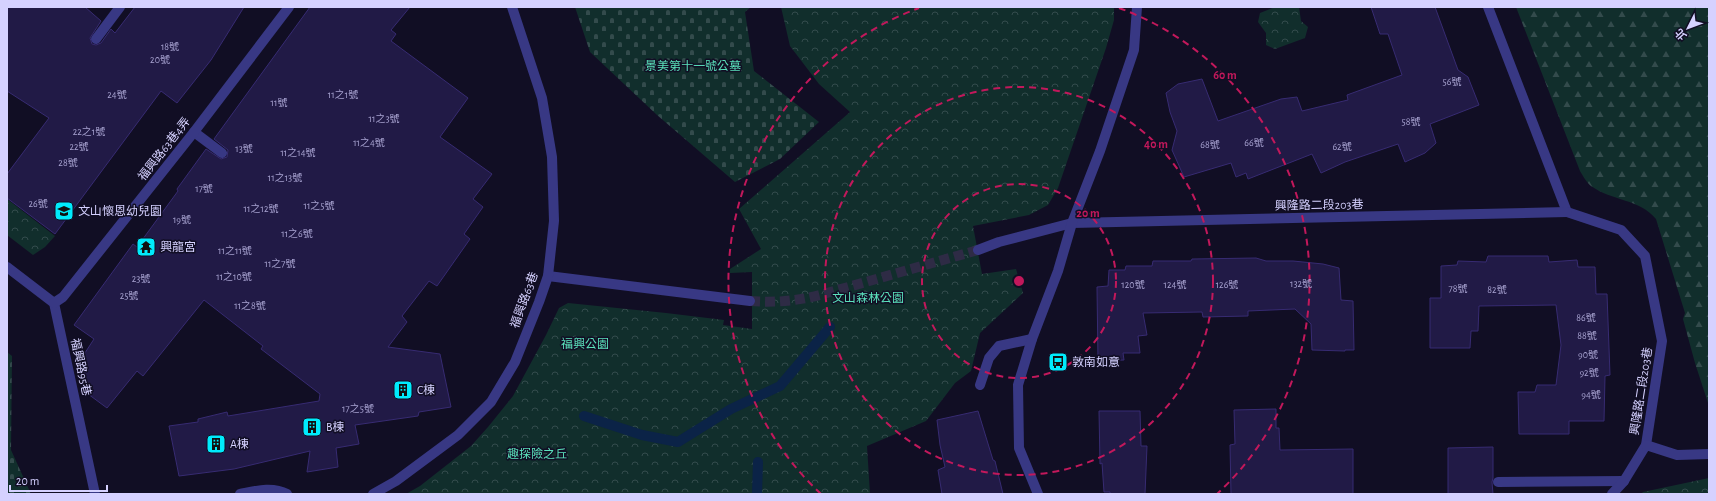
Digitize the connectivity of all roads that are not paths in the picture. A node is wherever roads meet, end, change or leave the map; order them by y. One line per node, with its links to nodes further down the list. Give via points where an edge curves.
1 (120, 7): 6 (street)
2 (289, 7): 7 (street, 福興路63巷4弄)
3 (512, 7): 13 (street, 福興路63巷, via 542,98 552,157 554,221)
4 (1137, 7): 10 (street, via 1134,50 1100,151)
5 (1488, 7): 9 (street)
6 (96, 39)
7 (194, 132): 8 (street); 15 (street, 福興路63巷4弄, via 63,297)
8 (222, 153)
9 (1567, 212): 10 (street, 興隆路二段203巷); 18 (street, 興隆路二段203巷, via 1621,230 1645,256 1662,341)
10 (1072, 223): 11 (street, 興隆路二段203巷); 16 (street, via 1058,271)
11 (978, 250)
12 (7, 267): 15 (street)
13 (548, 276): 14 (street); 25 (street, 福興路63巷, via 515,362 491,402 458,435 396,481)
14 (750, 301)
15 (54, 303): 22 (street, 福興路95巷)
16 (1032, 339): 17 (street, via 999,346 989,358); 26 (street, via 1018,385 1019,448)
17 (980, 385)
18 (1646, 445): 19 (street, via 1677,455); 20 (street, 興隆路二段203巷)
19 (1709, 454)
20 (1624, 481): 21 (street); 27 (street, 興隆路二段203巷)
21 (1498, 482)
22 (95, 494)
23 (240, 494): 24 (street, via 265,489)
24 (287, 494)
25 (373, 494)
26 (1038, 494)
27 (1612, 494)

